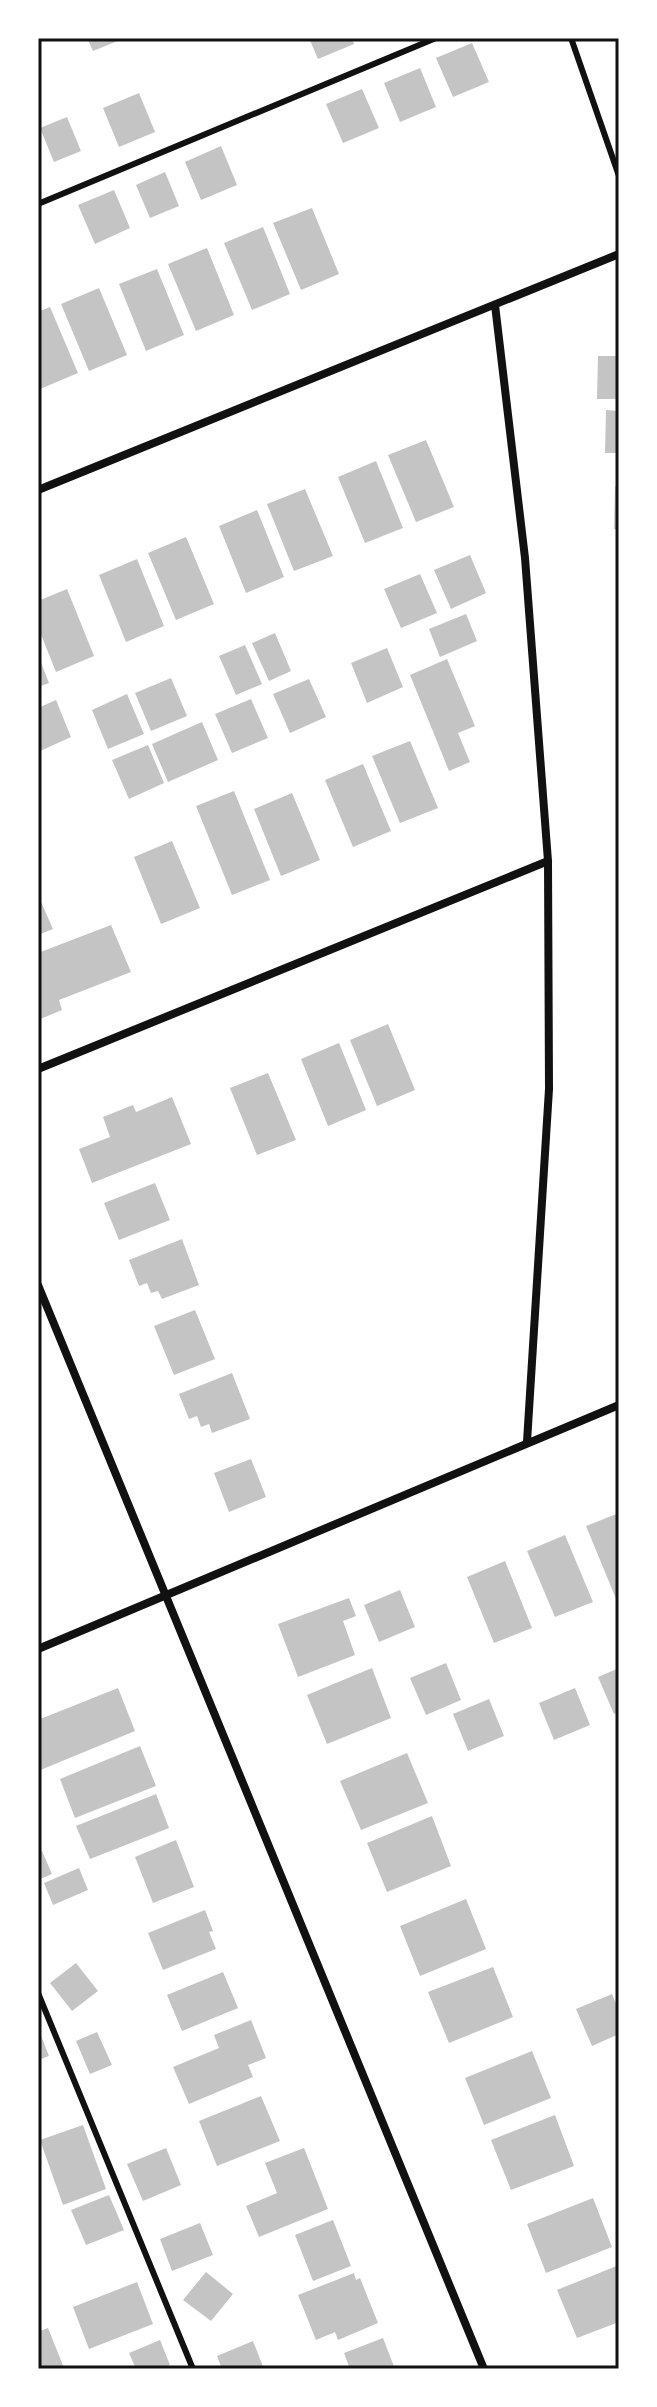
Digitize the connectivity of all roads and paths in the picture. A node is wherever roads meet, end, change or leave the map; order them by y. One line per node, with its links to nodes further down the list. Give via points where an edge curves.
1 (436, 38): 4 (lane)
2 (571, 38): 3 (lane)
3 (619, 176)
4 (38, 204)
5 (619, 254): 6 (street)
6 (495, 305): 7 (street); 8 (street, via 525,558)
7 (38, 490)
8 (548, 861): 9 (street); 12 (street, via 549,1089)
9 (38, 1069)
10 (38, 1285): 13 (street)
11 (619, 1405): 12 (street)
12 (527, 1442): 13 (street)
13 (166, 1597): 14 (street); 17 (street)
14 (38, 1649)
15 (38, 1993): 16 (lane)
16 (193, 2369)
17 (484, 2369)

